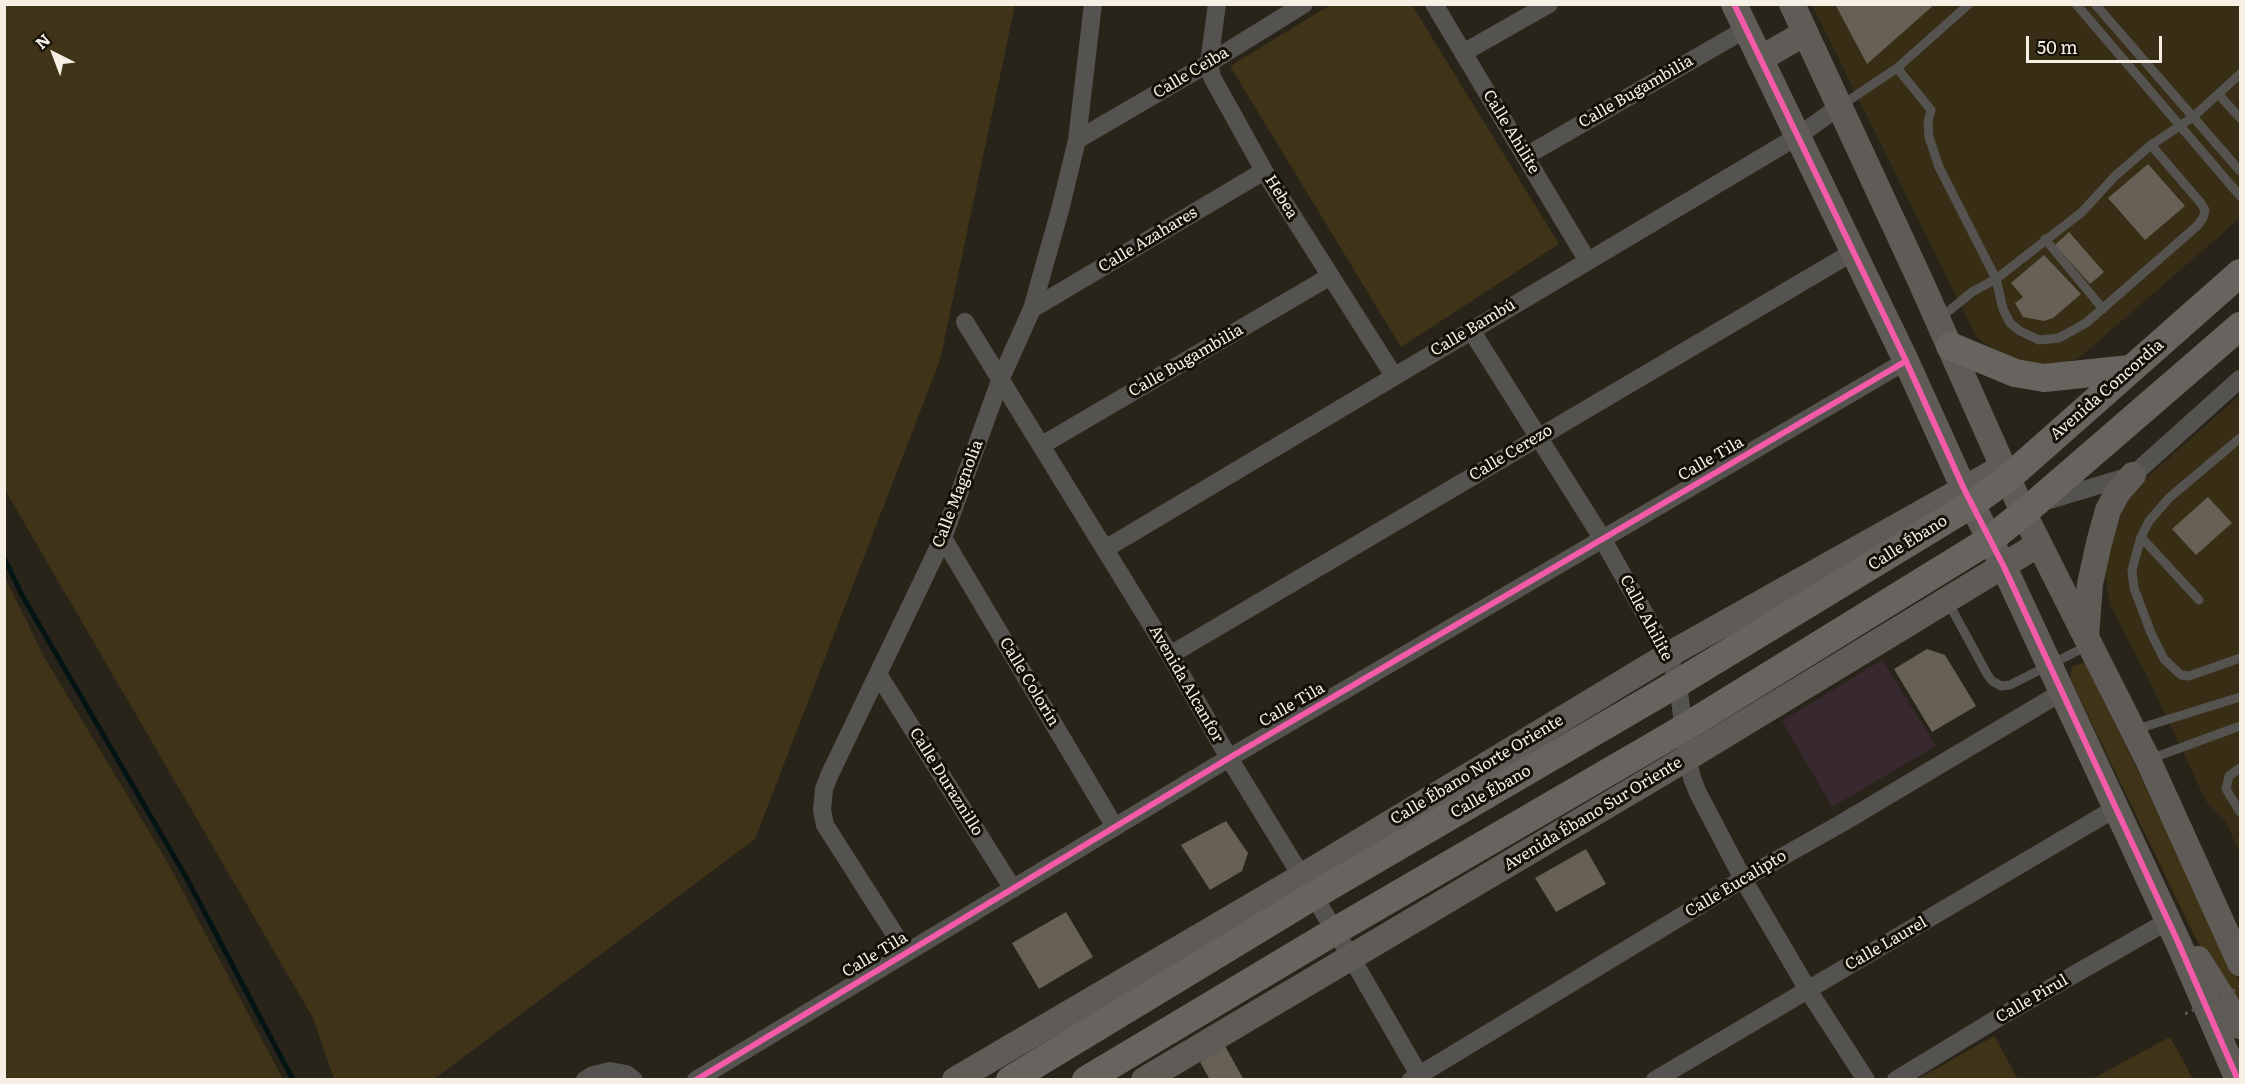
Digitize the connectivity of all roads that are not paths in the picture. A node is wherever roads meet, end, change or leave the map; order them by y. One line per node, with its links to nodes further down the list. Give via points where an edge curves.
1 (1093, 4): 24 (street, Calle Magnolia)
2 (1217, 4): 15 (street, Hebea)
3 (1304, 4): 15 (street, Calle Ceiba)
4 (1434, 4): 13 (street, Calle Ahilite)
5 (1550, 4): 13 (street)
6 (1734, 4): 11 (street)
7 (1792, 4): 12 (street)
8 (1969, 4): 16 (lane)
9 (2076, 4): 22 (lane)
10 (2095, 4): 20 (lane)
11 (1746, 29): 14 (street); 26 (street, Calle Bugambilia)
12 (1805, 33): 14 (street); 19 (street)
13 (1463, 53): 26 (street, Calle Ahilite)
14 (1760, 59): 23 (street)
15 (1209, 63): 24 (street, Calle Ceiba); 27 (street, Hebea, via 1220,93)
16 (1897, 68): 19 (lane); 35 (lane, via 1931,110 1929,137 1939,167)
17 (2241, 74): 18 (lane)
18 (2219, 94): 20 (lane); 21 (lane)
19 (1840, 106): 23 (street, Calle Bambú); 38 (street)
20 (2193, 117): 22 (lane); 28 (lane)
21 (2241, 118)
22 (2181, 126): 25 (lane); 29 (lane)
23 (1798, 136): 31 (street); 32 (street, Calle Bambú)
24 (1077, 140): 36 (street, Calle Magnolia)
25 (2151, 145): 30 (lane, via 2082,212); 37 (lane, via 2200,202 2205,210 2203,218)
26 (1526, 156): 32 (street, Calle Ahilite)
27 (1264, 171): 34 (street, Hebea); 36 (street, Calle Azahares)
28 (2241, 171)
29 (2241, 196)
30 (2045, 239): 35 (lane); 37 (lane)
31 (1853, 252): 43 (street); 48 (street, Calle Cerezo)
32 (1587, 260): 41 (street, Calle Bambú)
33 (2241, 273): 44 (main road, Avenida Concordia)
34 (1329, 277): 45 (street, Hebea); 50 (street, Calle Bugambilia)
35 (1996, 279): 37 (lane, via 2010,323 2039,340 2059,338); 38 (lane, via 1972,291)
36 (1032, 309): 46 (street, Calle Magnolia)
37 (2103, 309)
38 (1937, 320): 42 (street)
39 (965, 322): 46 (street, Avenida Alcanfor)
40 (2241, 326): 54 (main road)
41 (1471, 330): 45 (street, Calle Bambú); 48 (street, Calle Ahilite)
42 (1950, 346): 44 (main road, via 2015,374 2044,378); 51 (street)
43 (1906, 361): 53 (street); 57 (street, Calle Tila)
44 (2130, 369): 51 (main road, Avenida Concordia)
45 (1394, 376): 60 (street, Calle Bambú)
46 (1001, 378): 50 (street, Avenida Alcanfor); 56 (street, Calle Magnolia)
47 (2241, 379): 52 (street)
48 (1538, 436): 57 (street, Calle Ahilite); 65 (street, Calle Cerezo)
49 (2241, 438): 55 (lane, via 2169,498)
50 (1042, 445): 60 (street, Avenida Alcanfor)
51 (2005, 472): 53 (main road, Avenida Concordia); 54 (street)
52 (2133, 475): 54 (street); 64 (street, via 2108,510 2090,584)
53 (1968, 496): 58 (street); 66 (street, Calle Ébano Norte Oriente); 70 (main road, Calle Ébano)
54 (2028, 508): 58 (main road); 59 (street)
55 (2141, 537): 62 (lane); 67 (lane, via 2132,570 2134,588 2164,659 2181,675 2189,676)
56 (943, 538): 69 (street, Calle Magnolia); 82 (street, Calle Colorín)
57 (1602, 538): 66 (street, Calle Ahilite); 76 (street, Calle Tila)
58 (1990, 539): 61 (street); 74 (main road)
59 (2039, 544): 61 (street, Avenida Ébano Sur Oriente); 64 (street)
60 (1105, 549): 65 (street, Avenida Alcanfor)
61 (2004, 567): 63 (street, Avenida Ébano Sur Oriente); 68 (street)
62 (2199, 600)
63 (1947, 601): 68 (lane, via 1992,681 2010,685); 77 (street, Avenida Ébano Sur Oriente)
64 (2087, 641): 68 (lane); 75 (street)
65 (1170, 655): 76 (street, Avenida Alcanfor)
66 (1668, 655): 70 (street, Calle Ahilite); 84 (street, Calle Ébano Norte Oriente)
67 (2241, 658)
68 (2049, 665): 71 (street)
69 (878, 674): 85 (street, Calle Duraznillo); 88 (street, Calle Magnolia, via 829,776 822,810 825,825)
70 (1678, 683): 74 (street, Calle Ahilite); 84 (main road, Calle Ébano)
71 (2062, 692): 80 (street); 83 (street, Calle Eucalipto)
72 (2241, 697): 75 (lane)
73 (2241, 726): 78 (lane)
74 (1684, 728): 77 (street, Calle Ahilite); 86 (main road)
75 (2133, 731): 78 (street)
76 (1229, 758): 82 (street, Calle Tila); 84 (street, Avenida Alcanfor)
77 (1687, 758): 83 (street, Calle Ahilite, via 1698,793); 89 (street, Avenida Ébano Sur Oriente)
78 (2148, 760): 90 (street)
79 (2241, 768): 81 (lane, via 2229,776 2226,789)
80 (2116, 808): 87 (street); 91 (street, Calle Laurel)
81 (2241, 812)
82 (1115, 827): 85 (street, Calle Tila)
83 (1743, 879): 91 (street, Calle Ahilite); 94 (street, Calle Eucalipto)
84 (1307, 886): 86 (street, Avenida Alcanfor); 97 (street, Calle Ébano Norte Oriente); 98 (main road, Calle Ébano)
85 (1013, 890): 88 (street, Calle Tila)
86 (1335, 931): 89 (street, Avenida Alcanfor); 99 (main road)
87 (2173, 931): 92 (street, via 2202,964); 103 (street, Calle Pirul, via 1998,1018); 104 (street)
88 (906, 952): 96 (street, Calle Tila)
89 (1351, 957): 94 (street, Avenida Alcanfor); 100 (street, Avenida Ébano Sur Oriente)
90 (2241, 963)
91 (1808, 990): 101 (street, Calle Laurel); 102 (street, Calle Ahilite)
92 (2241, 1026)
93 (589, 1077): 95 (street, via 610,1071)
94 (1418, 1078)
95 (634, 1080)
96 (696, 1080)
97 (955, 1080)
98 (1010, 1080)
99 (1086, 1080)
100 (1144, 1080)
101 (1655, 1080)
102 (1866, 1080)
103 (1896, 1080)
104 (2238, 1080)

